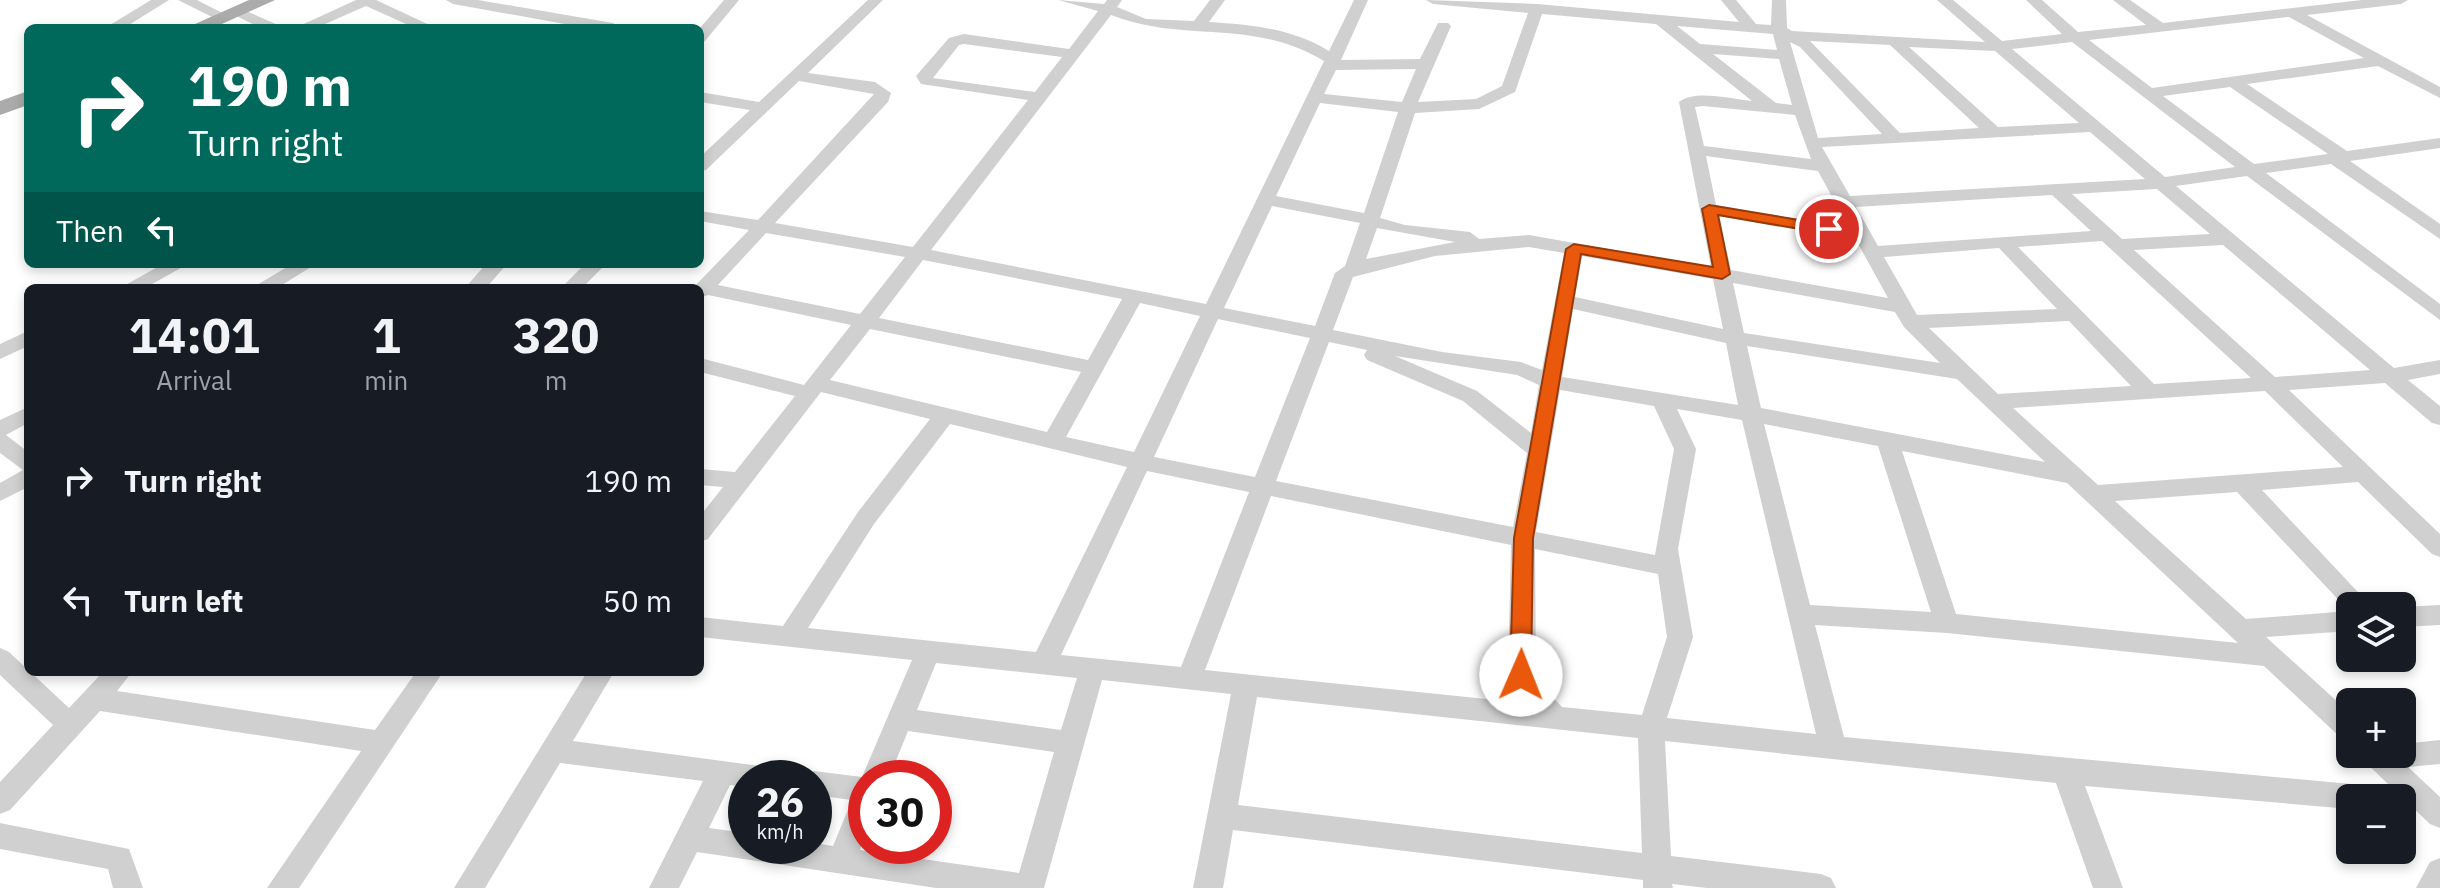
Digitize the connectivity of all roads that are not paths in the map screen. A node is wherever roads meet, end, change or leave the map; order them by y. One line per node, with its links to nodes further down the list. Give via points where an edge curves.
1 (162, 0): 26 (street)
2 (185, 0): 24 (street)
3 (266, 0): 24 (main road)
4 (366, 0): 29 (street); 30 (street)
5 (851, 0): 20 (street)
6 (1065, 0): 21 (street)
7 (1218, 0): 34 (street)
8 (1361, 0): 46 (street)
9 (1433, 0): 22 (street)
10 (1626, 0): 25 (street)
11 (1728, 0): 33 (street)
12 (1779, 0): 38 (street)
13 (1944, 0): 41 (street)
14 (2033, 0): 39 (street)
15 (2120, 0): 36 (street)
16 (2401, 0): 18 (street)
17 (464, 1): 31 (street); 32 (street)
18 (2372, 2): 23 (street)
19 (723, 3): 37 (street)
20 (871, 5): 48 (street)
21 (1112, 5): 34 (street, via 1144,23); 43 (street)
22 (1537, 8): 25 (street); 58 (street, via 1509,89 1479,104)
23 (2290, 12): 36 (street); 45 (street)
24 (230, 14): 27 (main road); 28 (street)
25 (1652, 17): 33 (street); 42 (street)
26 (120, 24)
27 (206, 24)
28 (261, 24)
29 (312, 24)
30 (414, 24)
31 (425, 24)
32 (591, 24)
33 (1750, 25): 38 (street)
34 (1198, 26): 46 (street, via 1278,35 1303,42)
35 (1443, 26): 47 (street)
36 (2158, 26): 39 (street)
37 (704, 32)
38 (1786, 32): 40 (street); 44 (street); 63 (street)
39 (2072, 35): 41 (street); 50 (street)
40 (1894, 41): 41 (street); 62 (street)
41 (2001, 46): 61 (street)
42 (1697, 48): 44 (street); 57 (street)
43 (1073, 54): 52 (street); 52 (street, via 964,39 954,41 924,76 939,84)
44 (1786, 55): 60 (street)
45 (2379, 61): 49 (street); 51 (street)
46 (1331, 62): 47 (street); 54 (street)
47 (1426, 64): 58 (street)
48 (795, 76): 56 (street); 78 (street, via 875,87 883,93)
49 (2232, 81): 50 (street); 67 (street)
50 (2149, 93): 70 (street)
51 (2440, 93)
52 (1039, 97): 86 (street)
53 (704, 98): 56 (street)
54 (1314, 98): 58 (street); 73 (street)
55 (24, 99): 59 (main road)
56 (761, 107): 68 (street)
57 (1770, 107): 60 (street); 66 (street, via 1687,102)
58 (1408, 108): 77 (street)
59 (0, 109)
60 (1802, 111): 64 (street)
61 (2093, 127): 62 (street); 71 (street)
62 (1993, 132): 63 (street)
63 (1895, 138): 64 (street)
64 (1811, 143): 69 (street)
65 (2440, 143): 67 (street)
66 (1697, 150): 69 (street); 75 (street)
67 (2339, 158): 70 (street); 79 (street)
68 (704, 162)
69 (1823, 166): 74 (street)
70 (2251, 170): 71 (street); 103 (street)
71 (2161, 183): 72 (street); 80 (street)
72 (2056, 189): 74 (street); 82 (street)
73 (1264, 199): 77 (street); 101 (street)
74 (1841, 202): 84 (street)
75 (1709, 209): 84 (street); 92 (street)
76 (704, 217): 78 (street)
77 (1370, 221): 81 (street, via 1441,236); 91 (street)
78 (763, 227): 86 (street); 97 (street)
79 (2440, 233)
80 (2227, 239): 82 (street); 114 (street)
81 (1503, 240): 85 (street); 91 (street)
82 (2113, 240): 83 (street); 116 (street)
83 (2003, 242): 84 (street); 104 (street)
84 (1864, 243): 102 (street)
85 (1574, 249): 92 (street); 100 (street)
86 (916, 255): 99 (street); 105 (street)
87 (170, 268): 93 (street)
88 (299, 268): 94 (street)
89 (493, 268): 95 (street)
90 (592, 268): 96 (street)
91 (1354, 268): 106 (street, via 1345,273)
92 (1722, 274): 102 (street); 107 (street)
93 (138, 284)
94 (269, 284)
95 (479, 284)
96 (575, 284)
97 (704, 288)
98 (704, 290): 105 (street)
99 (1133, 297): 101 (street); 112 (street)
100 (1565, 301): 107 (street); 115 (street)
101 (1209, 311): 106 (street); 131 (street)
102 (1905, 314): 104 (street); 113 (street)
103 (2440, 314)
104 (2072, 315): 118 (street)
105 (864, 322): 112 (street); 117 (street)
106 (1322, 332): 115 (street, via 1442,359 1521,369); 129 (street, via 1470,396); 138 (street)
107 (1735, 338): 113 (street); 121 (street)
108 (24, 340): 109 (street)
109 (0, 352)
110 (704, 366): 117 (street)
111 (2440, 367): 114 (street)
112 (1094, 368): 128 (street)
113 (1963, 373): 120 (street)
114 (2391, 376): 116 (street); 124 (street)
115 (1551, 382): 119 (street); 129 (street)
116 (2269, 383): 118 (street); 132 (street)
117 (813, 388): 122 (street); 136 (street)
118 (2149, 392): 120 (street)
119 (1662, 400): 121 (street); 144 (street, via 1685,449 1666,549)
120 (1993, 402): 133 (street)
121 (1751, 414): 126 (street); 146 (street)
122 (945, 415): 128 (street); 153 (street, via 866,518)
123 (24, 416): 125 (street)
124 (2440, 418)
125 (0, 429)
126 (1887, 440): 133 (street); 150 (street)
127 (0, 441): 130 (street)
128 (1053, 441): 131 (street)
129 (1539, 451): 142 (street)
130 (24, 461)
131 (1140, 462): 138 (street); 156 (street)
132 (2361, 474): 137 (street); 143 (street)
133 (2074, 476): 140 (street)
134 (704, 477): 136 (street)
135 (24, 479): 139 (street)
136 (741, 481): 141 (street)
137 (2242, 483): 140 (street); 145 (street)
138 (1262, 486): 142 (street); 162 (street)
139 (0, 493)
140 (2093, 494): 152 (street)
141 (704, 528)
142 (1523, 538): 144 (street); 166 (street, via 1521,675)
143 (2440, 548)
144 (1668, 567): 169 (street, via 1680,637)
145 (2346, 592)
146 (1800, 614): 150 (street); 172 (street)
147 (2440, 615): 148 (street)
148 (2416, 616)
149 (2336, 622): 152 (street)
150 (1947, 623): 155 (street)
151 (704, 627): 153 (street)
152 (2244, 629): 155 (street)
153 (789, 637): 154 (street)
154 (928, 652): 156 (street); 167 (street)
155 (2273, 657): 165 (street)
156 (1044, 663): 158 (street)
157 (2, 664): 168 (street)
158 (1092, 669): 162 (street); 171 (street)
159 (115, 676): 164 (street)
160 (427, 676): 170 (street)
161 (599, 676): 173 (street)
162 (1189, 679): 163 (street)
163 (1246, 685): 166 (street); 184 (street)
164 (94, 699): 168 (street); 170 (street)
165 (2336, 717)
166 (1555, 718): 169 (street)
167 (900, 719): 171 (street); 176 (street)
168 (70, 725): 182 (street)
169 (1651, 728): 172 (street); 190 (street)
170 (381, 742): 192 (street)
171 (1071, 743): 188 (street, via 1029,888)
172 (1833, 747): 179 (street)
173 (553, 750): 178 (street); 193 (street)
174 (2440, 752): 175 (street)
175 (2416, 754)
176 (883, 760)
177 (2388, 768): 183 (street)
178 (722, 772): 180 (street); 186 (street)
179 (2066, 772): 181 (street); 198 (street)
180 (728, 773)
181 (2336, 795)
182 (0, 801)
183 (2423, 806)
184 (1222, 816): 190 (street); 195 (street)
185 (0, 836): 191 (street, via 119,858)
186 (690, 838): 188 (street); 194 (street)
187 (848, 843): 188 (street)
188 (841, 860)
189 (2440, 872): 199 (street)
190 (1658, 878): 196 (street)
191 (128, 888)
192 (282, 888)
193 (469, 888)
194 (664, 888)
195 (1208, 888)
196 (1812, 888): 197 (street)
197 (1821, 888)
198 (2108, 888)
199 (2431, 888)

